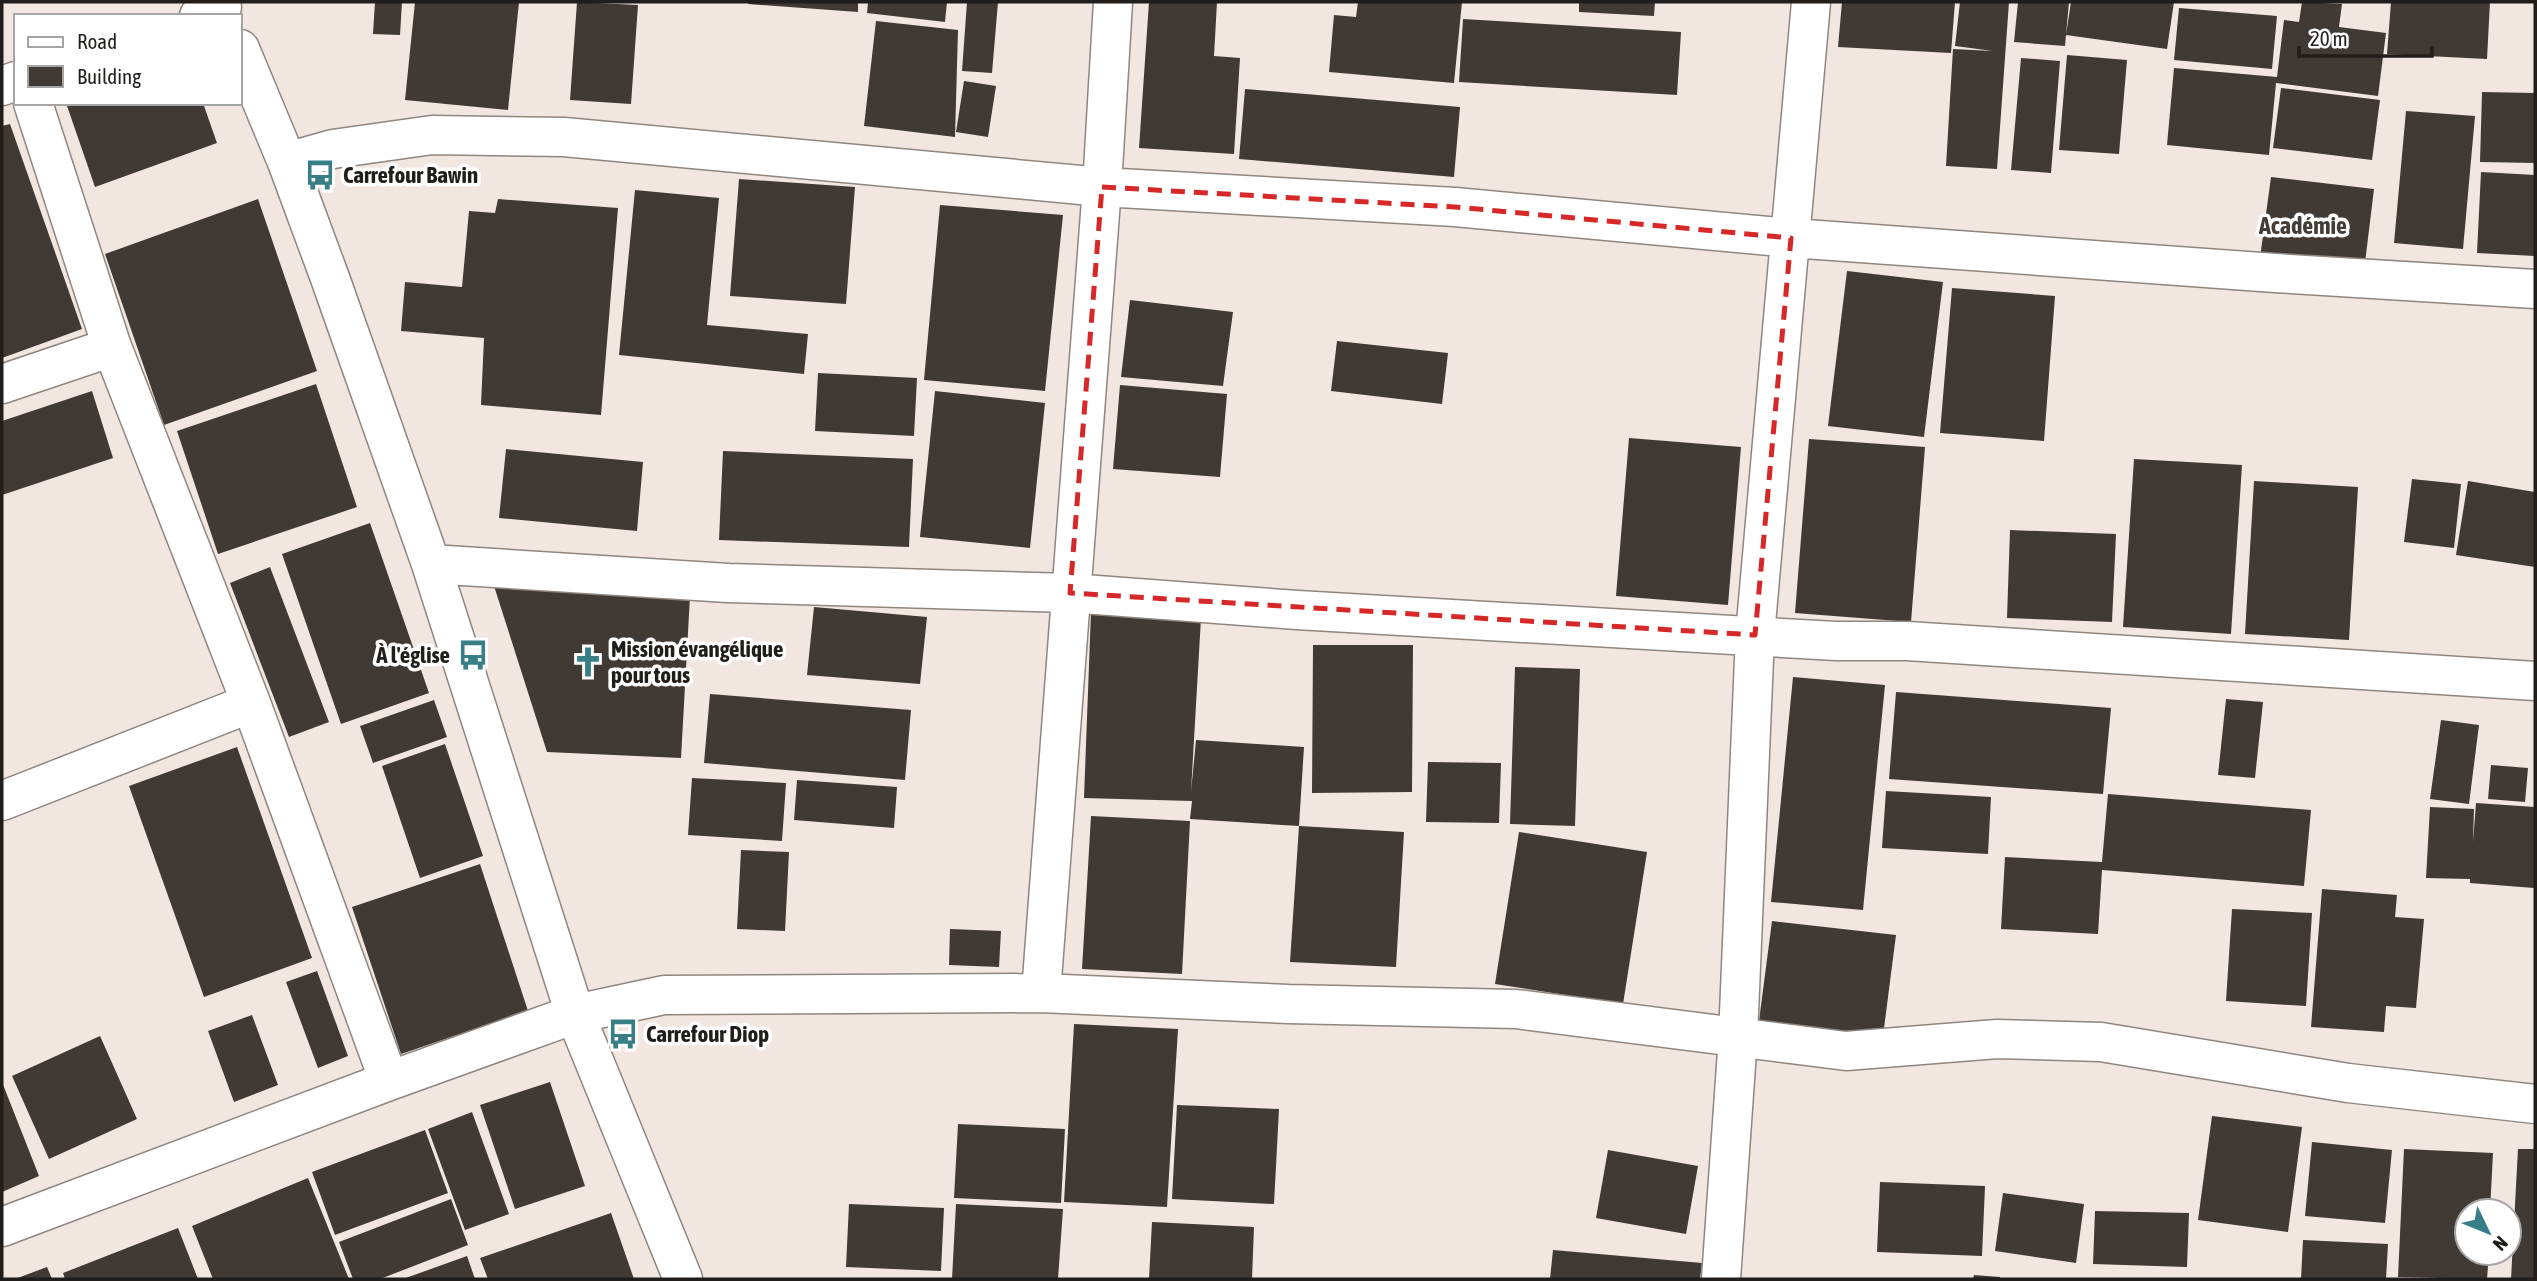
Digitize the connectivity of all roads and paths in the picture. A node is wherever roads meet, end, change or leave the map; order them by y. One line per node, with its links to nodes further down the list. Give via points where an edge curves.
1 (1113, 2): 6 (street)
2 (1811, 2): 7 (street)
3 (242, 54): 5 (street)
4 (34, 105): 9 (street)
5 (287, 162): 6 (street, via 333,149 432,135 564,137); 11 (street)
6 (1102, 187): 7 (street, via 1455,207); 12 (street)
7 (1791, 238): 8 (street); 13 (street)
8 (2535, 289)
9 (112, 347): 10 (street); 15 (street)
10 (2, 384)
11 (431, 564): 12 (street, via 728,583); 18 (street)
12 (1070, 593): 13 (street); 17 (street)
13 (1755, 635): 14 (street, via 1907,640); 19 (street)
14 (2535, 681)
15 (251, 704): 16 (street); 20 (street)
16 (2, 801)
17 (1041, 993): 18 (street, via 664,995); 19 (street, via 1516,1009)
18 (575, 1014): 20 (street); 23 (street)
19 (1738, 1037): 21 (street, via 1846,1051 1997,1039 2101,1042 2348,1083); 24 (street)
20 (389, 1081): 22 (street)
21 (2535, 1104)
22 (2, 1227)
23 (683, 1279)
24 (1721, 1279)

